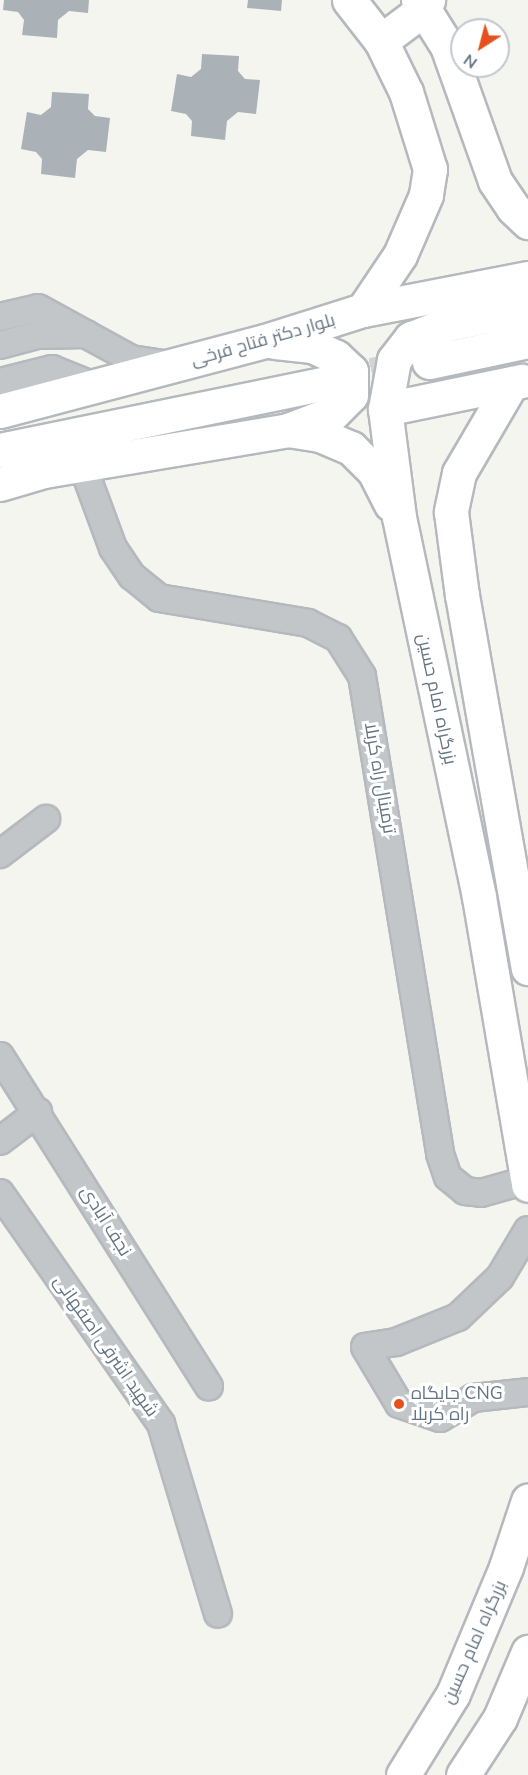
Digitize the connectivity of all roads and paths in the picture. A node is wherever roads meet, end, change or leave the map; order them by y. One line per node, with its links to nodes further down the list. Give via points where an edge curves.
1 (349, 0): 3 (main road)
2 (423, 3): 3 (main road); 4 (main road, via 447,46 495,181)
3 (381, 41): 7 (main road, via 406,92 430,169 426,195 400,255)
4 (528, 222)
5 (528, 278): 7 (main road, بلوار دکتر فتاح فرخی)
6 (528, 308): 19 (main road, بزرگراه امام حسین, via 448,324 411,338 394,360)
7 (363, 310): 10 (main road, بلوار دکتر فتاح فرخی)
8 (0, 317): 9 (street, via 38,308)
9 (89, 334): 12 (street, via 37,335); 14 (street, via 131,359)
10 (265, 341): 14 (main road, بلوار دکتر فتاح فرخی); 21 (main road, via 312,346 336,357 351,371 351,395 333,413)
11 (528, 341): 13 (main road)
12 (0, 345)
13 (429, 362)
14 (173, 365): 18 (main road, بلوار دکتر فتاح فرخی)
15 (0, 381): 18 (street, via 52,369)
16 (519, 382): 19 (main road); 26 (main road, via 459,473 451,512)
17 (322, 384): 22 (main road)
18 (94, 386): 20 (main road, بلوار دکتر فتاح فرخی)
19 (385, 409): 25 (main road, بزرگراه امام حسین)
20 (0, 411)
21 (288, 430): 23 (main road); 25 (main road, via 320,435 351,448 374,471)
22 (0, 450)
23 (82, 464): 24 (main road); 34 (street, ترمینال راه کربلا, via 113,548 132,576 159,598 308,623 338,638 362,676 440,1154 448,1177 465,1191 481,1193)
24 (0, 484)
25 (399, 517): 27 (main road, بزرگراه امام حسین)
26 (482, 711): 27 (main road); 30 (main road)
27 (441, 717): 34 (main road, بزرگراه امام حسین, via 478,897)
28 (46, 819): 29 (street)
29 (0, 854)
30 (528, 968)
31 (0, 1056): 32 (street, نجف آبادی)
32 (38, 1112): 33 (street); 38 (street, نجف آبادی)
33 (0, 1141)
34 (527, 1180): 35 (main road, بزرگراه امام حسین)
35 (528, 1185)
36 (0, 1193): 41 (street, شهید اشرفی اصفهانی, via 161,1424)
37 (528, 1230): 39 (street, via 500,1277 458,1317 396,1342 365,1347 399,1404 440,1418 473,1398)
38 (209, 1387)
39 (528, 1392)
40 (528, 1501): 43 (main road, بزرگراه امام حسین, via 506,1567 453,1694)
41 (218, 1614)
42 (528, 1652): 44 (main road, via 500,1718)
43 (403, 1775)
44 (463, 1775)

